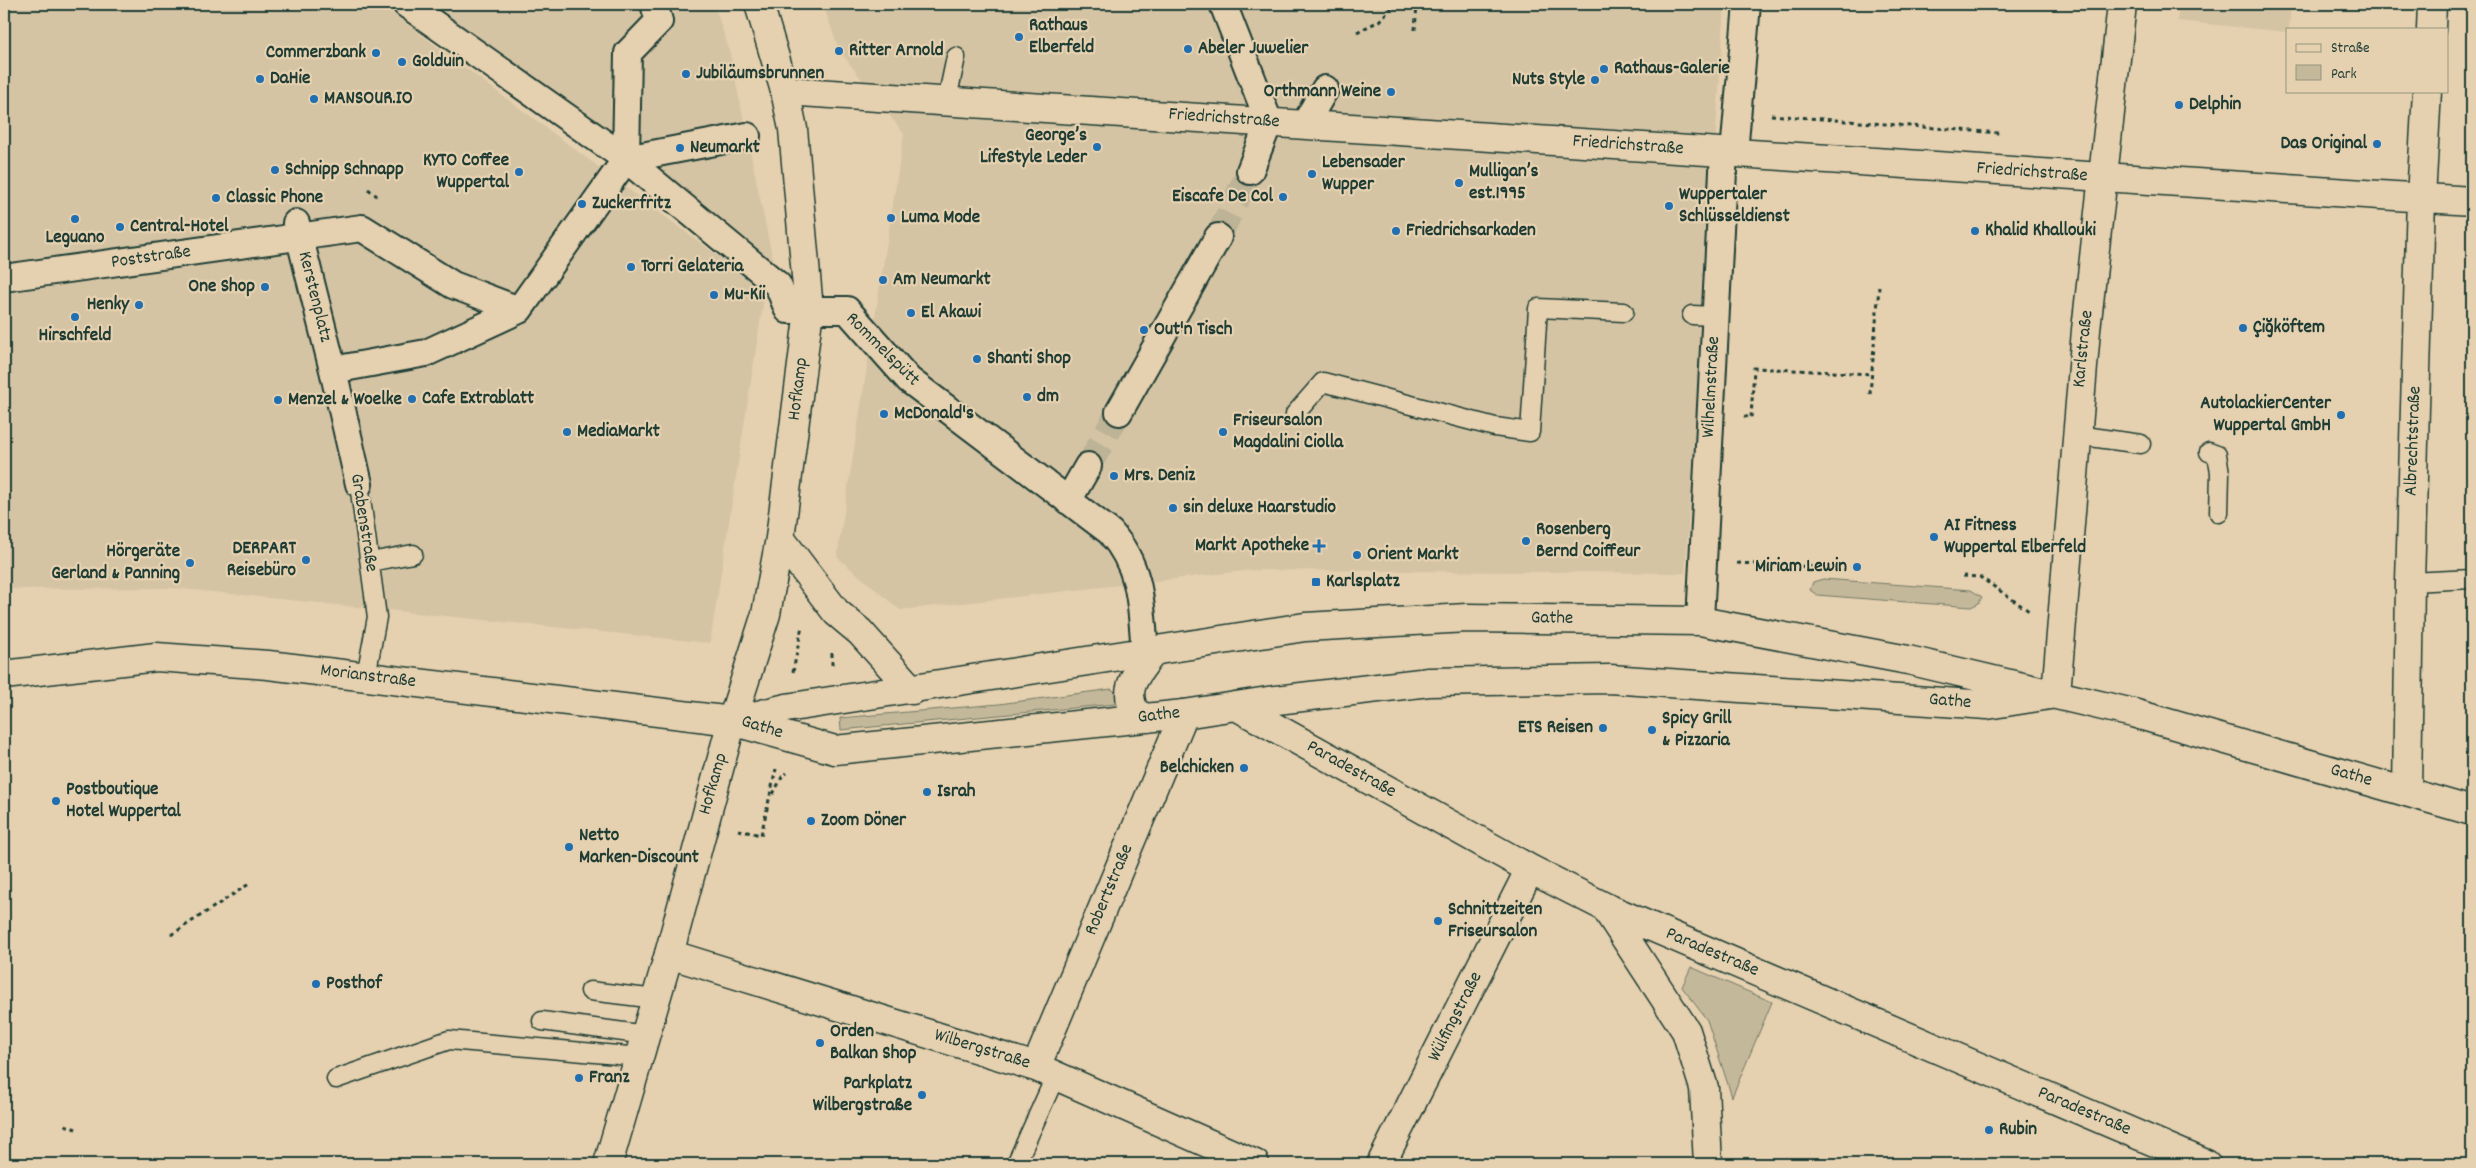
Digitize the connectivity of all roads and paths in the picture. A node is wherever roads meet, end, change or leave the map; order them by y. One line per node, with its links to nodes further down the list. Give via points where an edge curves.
1 (406, 4): 23 (street)
2 (654, 4): 23 (street, via 658,21 628,53)
3 (759, 4): 16 (street)
4 (1223, 4): 19 (street)
5 (1395, 4): 13 (path, via 1379,20)
6 (1417, 4): 12 (path)
7 (1726, 4): 10 (street)
8 (2122, 4): 25 (street, Karlstraße)
9 (2432, 4): 11 (street)
10 (1746, 15): 22 (street)
11 (2431, 28)
12 (1415, 30)
13 (1357, 32)
14 (956, 58): 18 (lane)
15 (1325, 89): 20 (street)
16 (785, 90): 18 (street, Friedrichstraße); 33 (street, via 793,130)
17 (2427, 92): 26 (street, Albrechtstraße)
18 (947, 100): 19 (street, Friedrichstraße)
19 (1269, 122): 20 (street, Friedrichstraße); 24 (street)
20 (1305, 124): 22 (street, Friedrichstraße)
21 (747, 136): 23 (street)
22 (1729, 152): 25 (street, Friedrichstraße); 51 (street, Wilhelmstraße, via 1704,316)
23 (626, 159): 32 (street); 33 (street, via 778,285 788,310)
24 (1250, 171)
25 (2102, 179): 26 (street, Friedrichstraße); 41 (street, Karlstraße)
26 (2421, 198): 27 (street, Friedrichstraße); 55 (street, Albrechtstraße)
27 (2472, 201)
28 (297, 231): 30 (street, Poststraße); 32 (street, Kerstenplatz, via 362,228 453,285); 35 (street, Kerstenplatz)
29 (1218, 238): 38 (street)
30 (4, 278)
31 (1878, 287): 36 (path)
32 (519, 310): 35 (street, via 426,352)
33 (809, 310): 46 (street, Rommelspütt, via 847,310 909,380); 48 (street, Hofkamp)
34 (1624, 312): 39 (lane, via 1538,308 1530,432 1495,427 1324,382)
35 (332, 370): 45 (street, Grabenstraße)
36 (1872, 374): 37 (path); 40 (path, via 1754,368)
37 (1870, 394)
38 (1119, 412)
39 (1295, 414)
40 (1751, 418)
41 (2076, 435): 42 (lane); 56 (street, Karlstraße)
42 (2141, 444)
43 (2209, 452): 47 (lane, via 2217,455 2220,473)
44 (1088, 466): 46 (street)
45 (359, 484): 50 (lane, Grabenstraße)
46 (1068, 501): 58 (street, Rommelspütt, via 1110,532 1128,556 1140,588)
47 (2219, 513)
48 (780, 538): 61 (street, via 836,612 860,632); 66 (street, Hofkamp, via 766,614)
49 (413, 554): 50 (lane)
50 (370, 562): 60 (lane, Grabenstraße, via 377,618)
51 (1703, 562): 52 (path); 57 (street, Wilhelmstraße)
52 (1818, 567)
53 (1963, 576): 56 (path, via 1980,577 2029,611)
54 (2472, 579): 55 (lane)
55 (2410, 582): 67 (street, Albrechtstraße)
56 (2061, 620): 62 (street, Karlstraße)
57 (1700, 622): 58 (street, Gathe, via 1467,618 1361,623 1305,627); 62 (street, Gathe, via 1908,660)
58 (1149, 652): 61 (street, Gathe); 65 (street, via 1128,690 1129,702 1136,714)
59 (4, 675): 60 (street, Morianstraße, via 156,657)
60 (366, 676): 66 (street, Morianstraße)
61 (912, 690): 66 (street, Gathe, via 786,708)
62 (2056, 694): 63 (street, Gathe, via 1986,705 1591,679 1429,682); 67 (street, Gathe, via 2133,712)
63 (1236, 706): 64 (street, Gathe); 71 (street, Paradestraße)
64 (1184, 714): 65 (street, Gathe); 80 (street, Robertstraße)
65 (1148, 718): 66 (street, Gathe, via 835,750)
66 (732, 721): 70 (street, Hofkamp)
67 (2407, 792): 69 (street, Gathe)
68 (771, 797): 70 (path, via 761,835)
69 (2472, 811)
70 (704, 821): 75 (street, Hofkamp)
71 (1530, 869): 73 (street, Paradestraße); 87 (street, Wülfingstraße)
72 (249, 884): 74 (path, bridge)
73 (1605, 907): 88 (street, via 1686,1031 1704,1088); 89 (street, Paradestraße)
74 (171, 934)
75 (669, 954): 77 (street, Hofkamp); 80 (street, Wilbergstraße)
76 (590, 991): 77 (lane)
77 (656, 999): 79 (street, Hofkamp)
78 (542, 1021): 79 (lane)
79 (643, 1046): 81 (lane, via 448,1040); 84 (street, Hofkamp)
80 (1046, 1071): 85 (lane); 86 (street, Wilbergstraße)
81 (336, 1079)
82 (65, 1125): 83 (path)
83 (76, 1129)
84 (608, 1164)
85 (1016, 1164)
86 (1255, 1164)
87 (1382, 1164)
88 (1708, 1164)
89 (2206, 1164)

